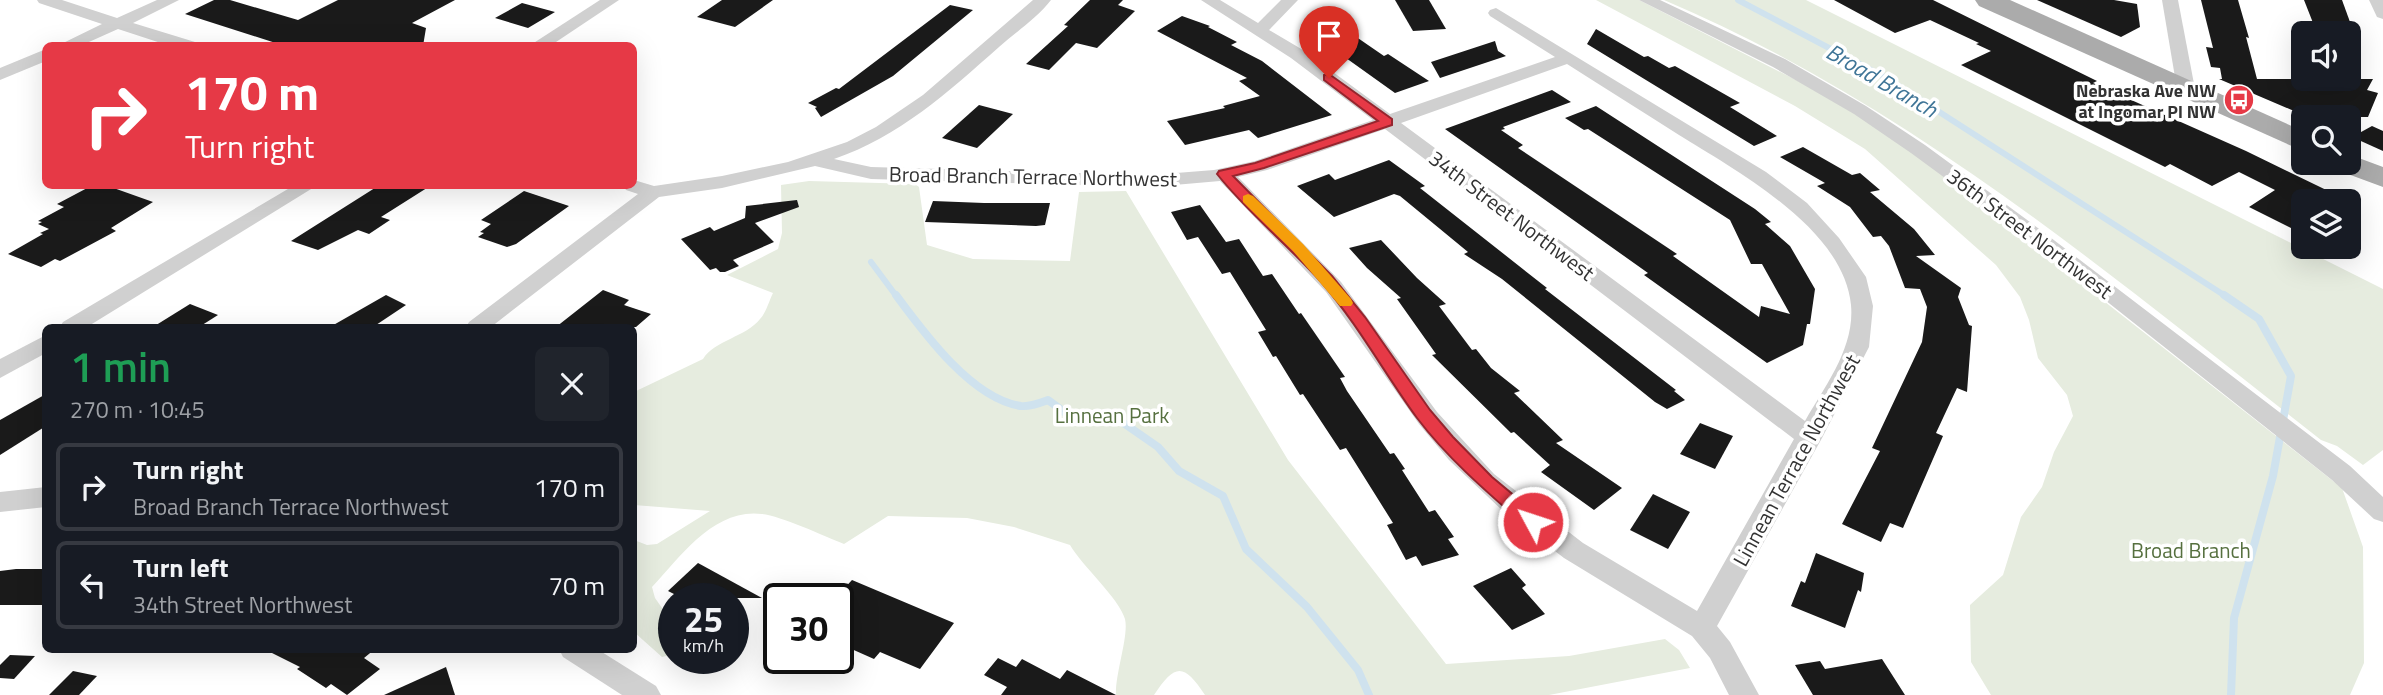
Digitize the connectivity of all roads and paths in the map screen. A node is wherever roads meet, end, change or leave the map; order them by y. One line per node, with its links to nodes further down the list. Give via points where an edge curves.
1 (45, 0): 13 (street)
2 (171, 0): 13 (street)
3 (611, 0): 17 (street)
4 (1043, 0): 24 (street, via 912,112 883,131)
5 (1209, 0): 14 (street, 34th Street Northwest)
6 (1290, 0): 14 (street)
7 (1647, 0): 37 (street, 36th Street Northwest, via 1754,49 1860,110 1991,202 2322,458)
8 (1988, 0): 21 (main road)
9 (2170, 0): 21 (street)
10 (2377, 0): 12 (street)
11 (1496, 13): 19 (street, Linnean Terrace Northwest)
12 (2383, 14)
13 (116, 22): 15 (street); 16 (street)
14 (1260, 29): 22 (street, 34th Street Northwest)
15 (74, 42)
16 (177, 42)
17 (543, 42)
18 (42, 56): 20 (street)
19 (1568, 58): 22 (street, Broad Branch Terrace Northwest); 34 (street, Linnean Terrace Northwest, via 1776,188 1814,221 1849,267 1862,306 1858,347)
20 (0, 75)
21 (2186, 89): 23 (main road)
22 (1388, 122): 26 (street, Broad Branch Terrace Northwest); 34 (street, 34th Street Northwest)
23 (2291, 137)
24 (817, 160): 26 (street, Broad Branch Terrace Northwest, via 871,173 1151,181); 29 (street, via 722,182)
25 (2361, 169): 27 (main road)
26 (1224, 174): 38 (street, via 1327,280 1424,414 1486,482 1569,549)
27 (2383, 178)
28 (301, 189): 30 (street)
29 (643, 189): 31 (street)
30 (76, 324)
31 (481, 324)
32 (42, 344): 33 (street)
33 (0, 370)
34 (1810, 438): 38 (street, Linnean Terrace Northwest)
35 (42, 497): 36 (street)
36 (0, 502)
37 (2383, 512)
38 (1702, 628): 41 (street, via 1726,658)
39 (579, 653): 40 (street)
40 (646, 695)
41 (1744, 695)

